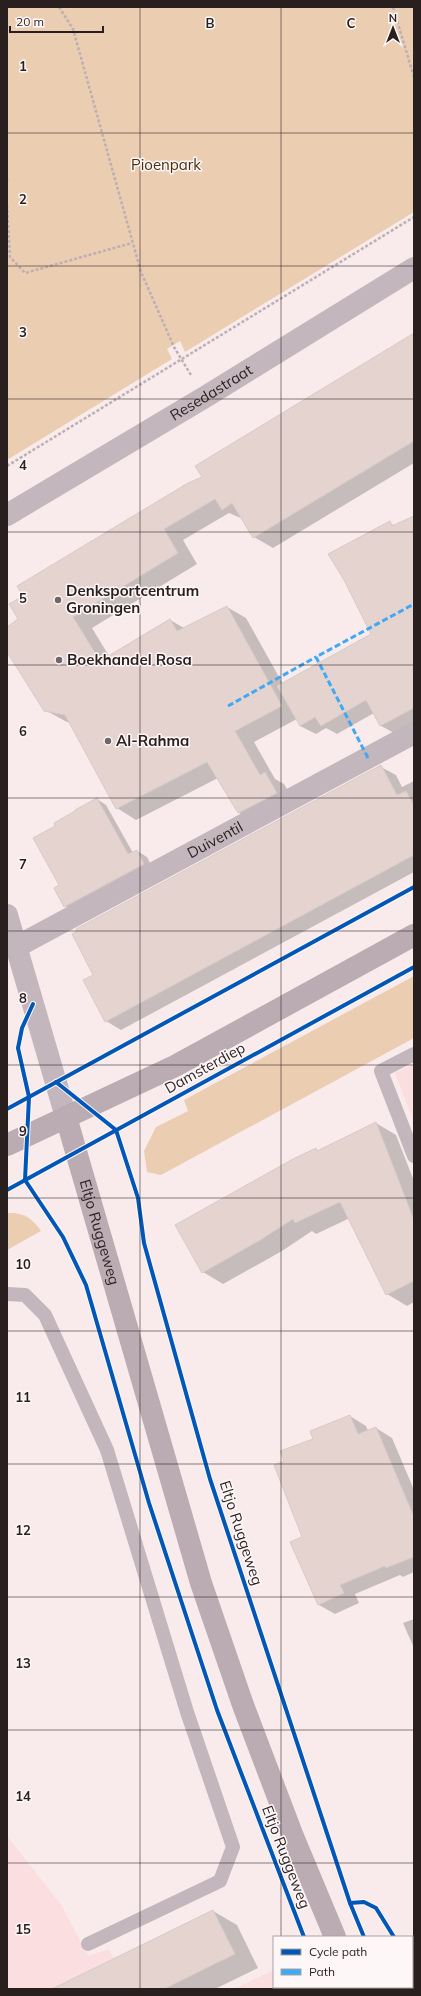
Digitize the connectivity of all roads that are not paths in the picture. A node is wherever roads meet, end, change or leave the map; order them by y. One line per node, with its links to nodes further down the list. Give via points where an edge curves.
1 (414, 268): 2 (street, Resedastraat)
2 (7, 515)
3 (414, 733): 6 (street, Duiventil)
4 (7, 915): 6 (street)
5 (414, 935): 8 (street, Damsterdiep, via 175,1066)
6 (16, 947): 8 (street)
7 (414, 1054): 10 (lane, via 381,1071)
8 (66, 1117): 9 (street, Damsterdiep); 12 (street, Eltjo Ruggeweg, via 201,1583 248,1720)
9 (7, 1145)
10 (414, 1156)
11 (7, 1294): 13 (lane, via 25,1295 45,1315 107,1450 187,1712 233,1847 220,1881)
12 (335, 1936)
13 (88, 1944)

